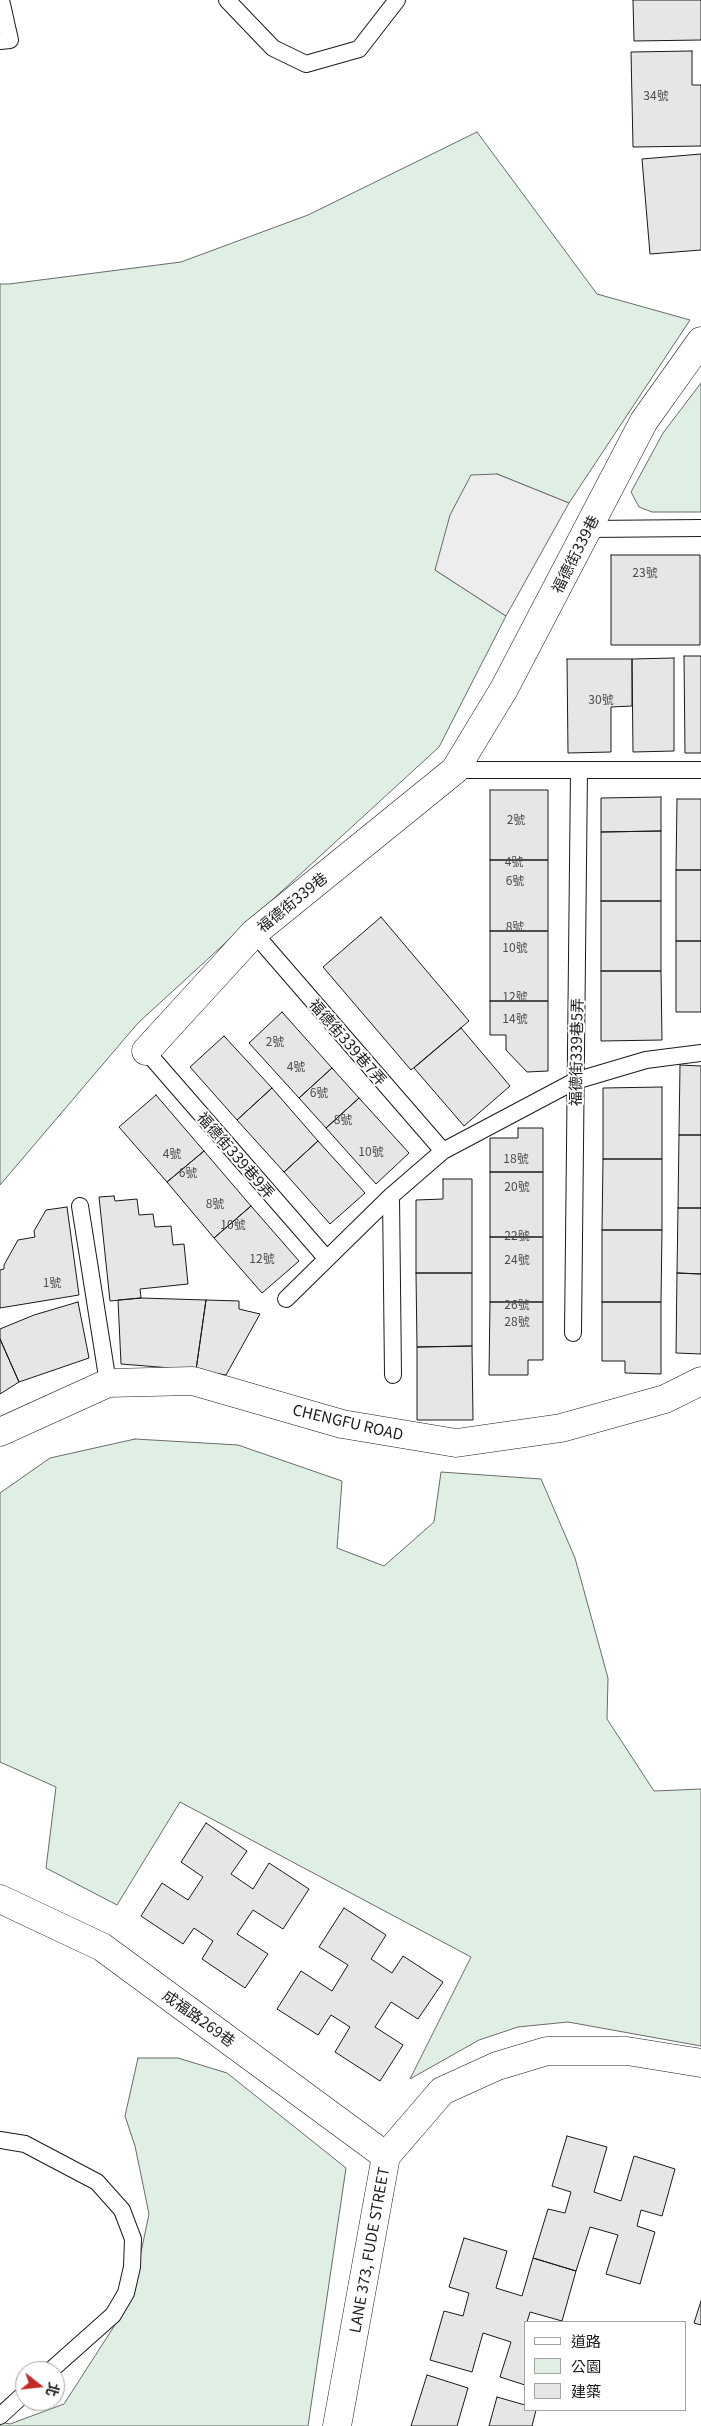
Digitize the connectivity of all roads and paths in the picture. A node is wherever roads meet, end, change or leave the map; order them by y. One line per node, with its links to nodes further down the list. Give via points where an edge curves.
1 (1, 0): 4 (lane, via 10,40)
2 (227, 0): 3 (lane, via 273,48 306,64 359,49)
3 (398, 0)
4 (0, 41)
5 (701, 341): 7 (street, 福德街339巷, via 644,421)
6 (701, 528): 7 (lane)
7 (588, 529): 8 (street, 福德街339巷, via 504,689)
8 (455, 770): 9 (lane); 11 (street, 福德街339巷)
9 (579, 770): 10 (lane); 14 (lane, 福德街339巷5弄)
10 (701, 770)
11 (254, 933): 12 (street, 福德街339巷); 15 (lane, 福德街339巷7弄)
12 (146, 1051): 18 (lane, 福德街339巷9弄)
13 (701, 1053): 14 (lane, via 646,1060)
14 (575, 1081): 15 (lane); 20 (lane, 福德街339巷5弄)
15 (443, 1151): 16 (lane)
16 (391, 1196): 18 (lane); 21 (lane)
17 (80, 1206): 23 (lane)
18 (327, 1259): 19 (lane)
19 (286, 1299)
20 (573, 1333)
21 (393, 1375)
22 (701, 1381): 23 (street, CHENGFU ROAD, via 665,1399 562,1428 456,1443 342,1424 193,1381)
23 (108, 1383): 24 (street, CHENGFU ROAD)
24 (0, 1432)
25 (0, 1899): 28 (street, 成福路269巷, via 102,1947)
26 (701, 2063): 28 (street, LANE 373, FUDE STREET, via 626,2051 547,2051 497,2066 442,2091)
27 (0, 2140): 29 (lane, via 25,2144 97,2182 122,2210 133,2239 132,2267 126,2293 113,2315)
28 (386, 2156): 32 (street, LANE 373, FUDE STREET)
29 (61, 2361)
30 (15, 2402): 31 (lane)
31 (0, 2416)
32 (337, 2426)

